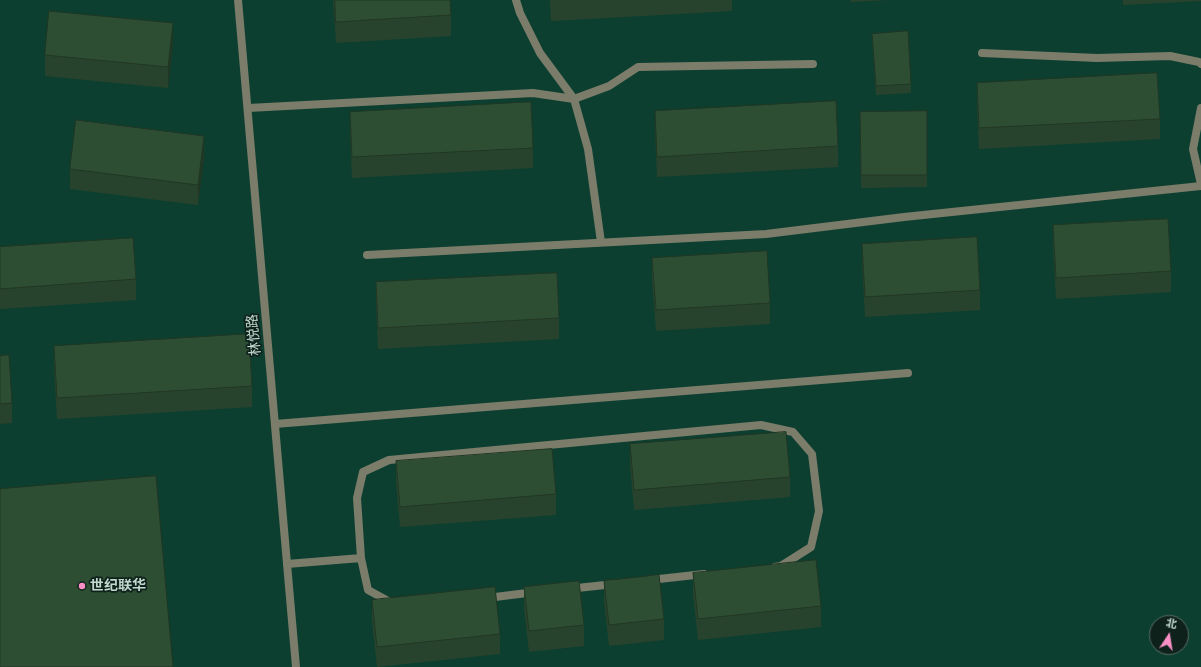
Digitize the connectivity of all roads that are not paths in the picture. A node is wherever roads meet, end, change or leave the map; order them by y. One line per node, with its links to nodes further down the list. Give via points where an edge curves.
1 (238, 0): 7 (street, 林悦路)
2 (516, 0): 6 (street, via 540,53)
3 (982, 53): 5 (street, via 1097,58 1170,56)
4 (813, 64): 6 (street, via 638,67 609,86)
5 (1201, 64)
6 (574, 99): 7 (street, via 533,93); 10 (street, via 588,149)
7 (248, 108): 13 (street, 林悦路)
8 (1201, 108): 9 (street, via 1193,149)
9 (1201, 185): 10 (street, via 766,234)
10 (601, 242): 11 (street)
11 (367, 255)
12 (908, 373): 13 (street)
13 (275, 424): 15 (street, 林悦路)
14 (361, 558): 15 (street); 16 (street, via 357,498 362,472 389,460 761,425 793,432 812,454 819,511 812,547 781,566); 23 (street, via 368,590 390,602)
15 (288, 564): 24 (street, 林悦路)
16 (765, 568)
17 (710, 574): 18 (street)
18 (639, 581)
19 (624, 583): 20 (street)
20 (561, 590)
21 (545, 591): 22 (street)
22 (482, 598)
23 (405, 603)
24 (296, 667)

